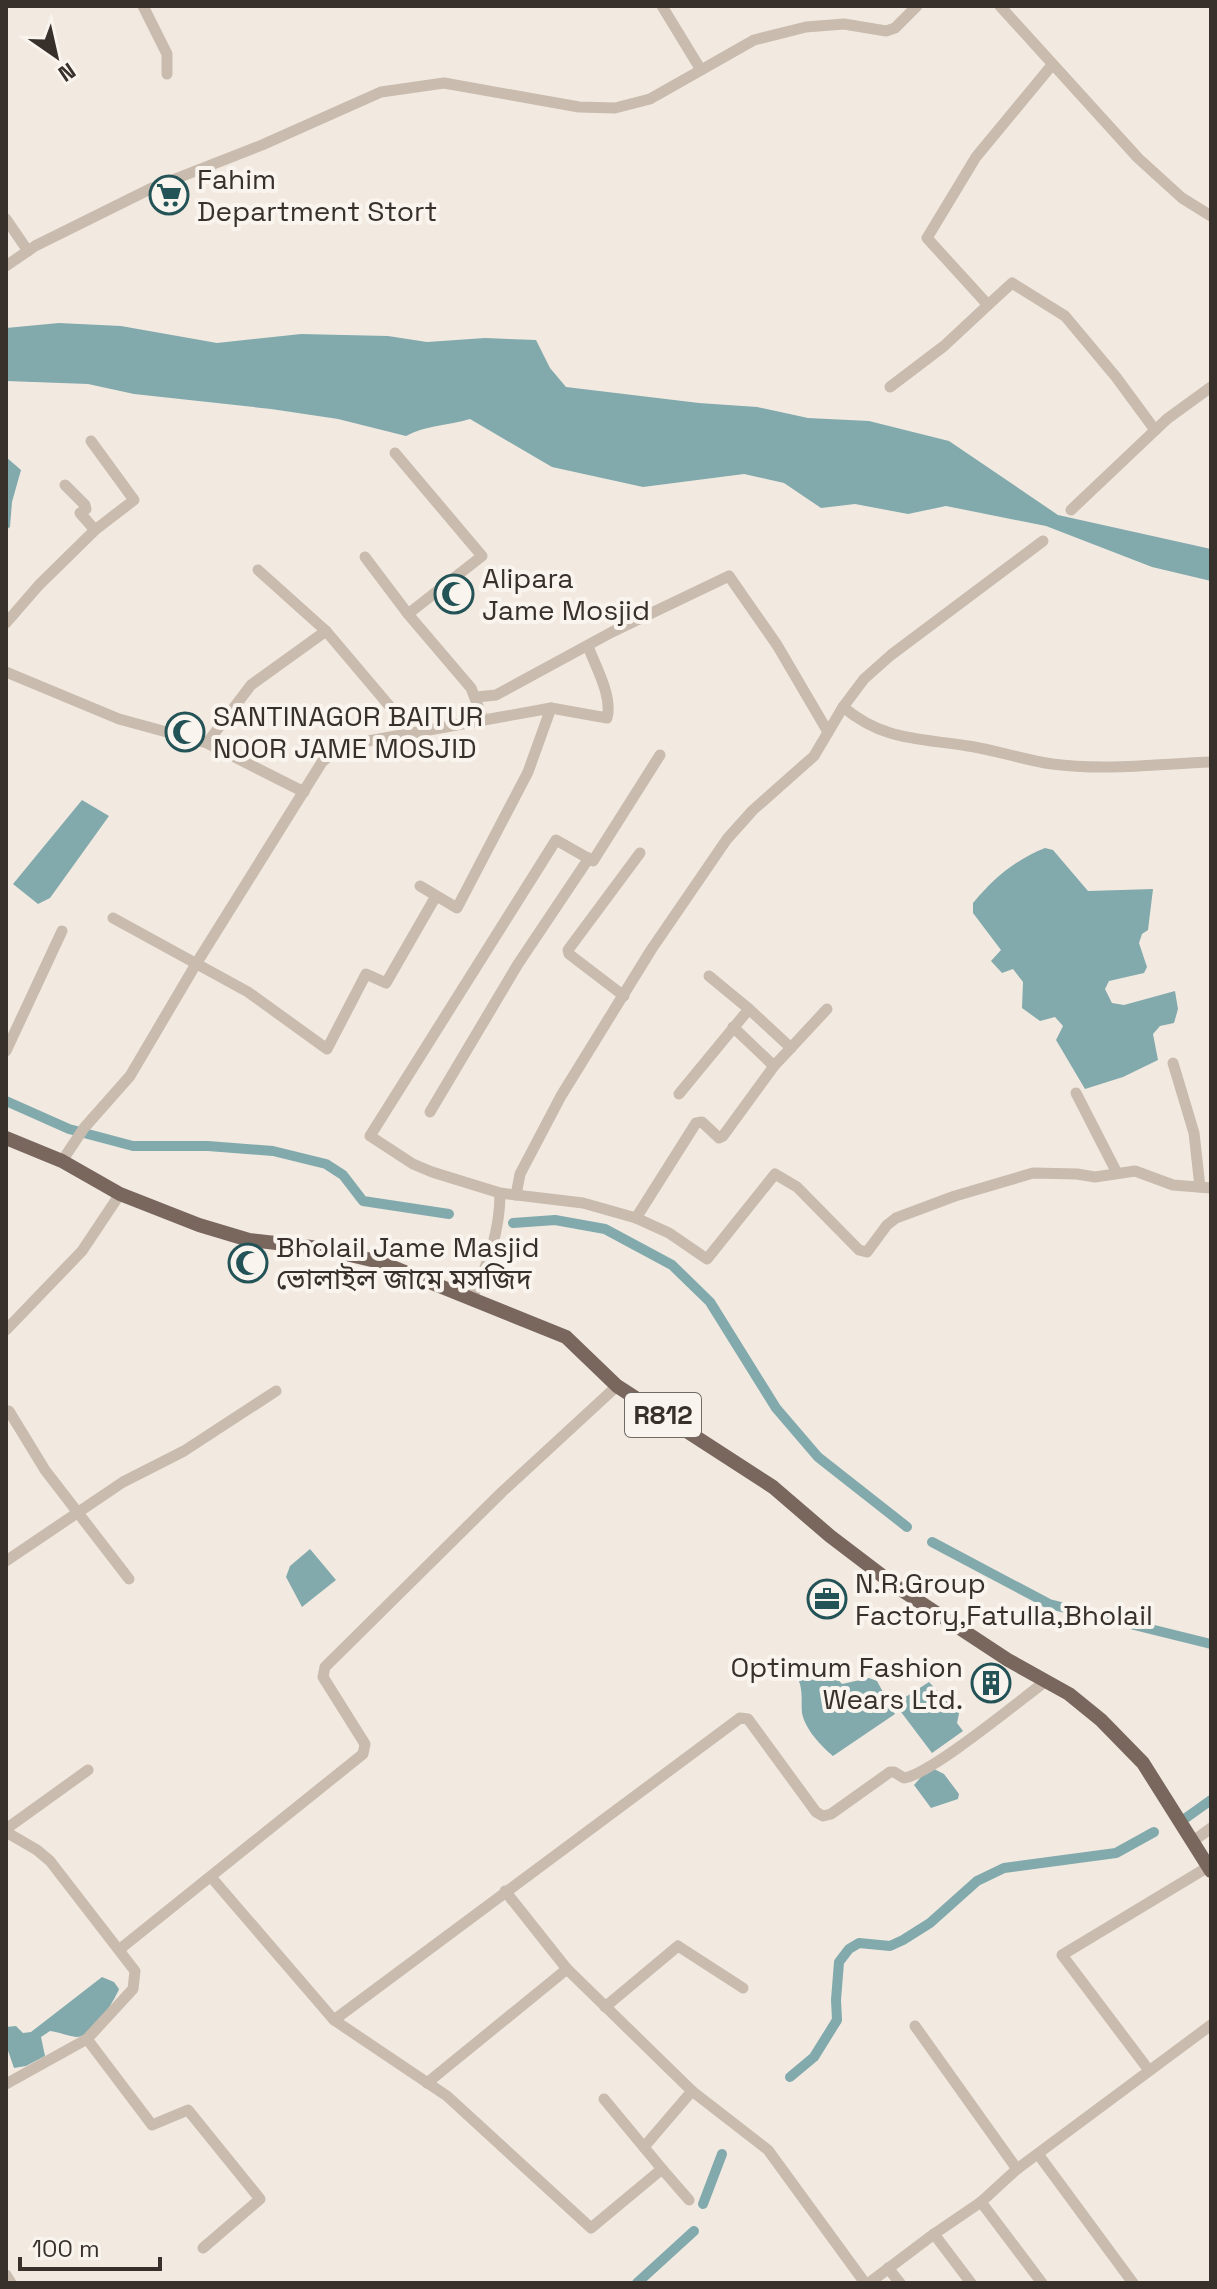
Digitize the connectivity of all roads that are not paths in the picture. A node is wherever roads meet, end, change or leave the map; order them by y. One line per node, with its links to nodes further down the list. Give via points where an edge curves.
1 (143, 6): 7 (street, via 167,54)
2 (662, 6): 6 (street)
3 (917, 6): 6 (street, via 886,31 844,24 806,27 754,40)
4 (1000, 6): 5 (street)
5 (1052, 65): 8 (street, via 1138,158); 12 (street, via 976,157 928,233 929,241)
6 (701, 70): 10 (street, via 650,99 615,108 579,107 444,83 381,92 152,188)
7 (167, 74)
8 (1211, 216)
9 (6, 219): 10 (street)
10 (28, 251): 11 (street)
11 (6, 266)
12 (988, 305): 13 (street); 15 (street, via 1012,283 1065,316)
13 (890, 387)
14 (1211, 387): 15 (street)
15 (1155, 430): 19 (street)
16 (91, 441): 20 (street, via 134,500)
17 (395, 453): 24 (street, via 482,556)
18 (65, 485): 20 (street, via 85,505 80,513)
19 (1071, 510)
20 (95, 530): 25 (street)
21 (1043, 541): 30 (street, via 891,655)
22 (365, 557): 24 (street)
23 (258, 570): 26 (street)
24 (408, 614): 29 (street)
25 (6, 623)
26 (326, 631): 34 (street, via 392,709); 35 (street, via 251,685)
27 (588, 646): 29 (street, via 496,695); 31 (street, via 604,689 607,718); 33 (street, via 729,576)
28 (6, 672): 35 (street, via 119,719)
29 (476, 697): 32 (street)
30 (843, 707): 33 (street); 37 (street, via 891,735 1052,764 1123,768)
31 (551, 708): 32 (street); 42 (street, via 528,772 457,908)
32 (483, 719): 34 (street)
33 (828, 732): 47 (street, via 814,756 727,839)
34 (405, 735): 38 (street, via 337,749)
35 (207, 743): 38 (street)
36 (660, 755): 40 (street, via 593,861)
37 (1211, 762)
38 (304, 792): 45 (street)
39 (640, 853): 47 (street, via 568,950)
40 (589, 858): 57 (street); 62 (street, via 556,840 370,1136 413,1164)
41 (420, 886): 42 (street)
42 (436, 896): 45 (street, via 386,983 366,974 327,1049 248,992)
43 (113, 918): 45 (street)
44 (62, 931): 52 (street)
45 (196, 964): 59 (street, via 130,1076)
46 (709, 976): 48 (street)
47 (624, 996): 64 (street, via 561,1096 520,1174)
48 (749, 1009): 50 (street); 51 (street)
49 (827, 1009): 51 (street)
50 (733, 1027): 54 (street); 56 (street)
51 (791, 1048): 54 (street)
52 (6, 1051)
53 (1173, 1063): 61 (street)
54 (774, 1066): 65 (street, via 721,1137 696,1123)
55 (1076, 1093): 60 (street)
56 (679, 1094)
57 (430, 1112)
58 (6, 1138): 59 (main road, R812)
59 (62, 1161): 63 (main road, R812)
60 (1117, 1173): 61 (street, via 1135,1171 1173,1185); 65 (street, via 1033,1173 955,1196 896,1218 867,1252 797,1187 775,1174 707,1259)
61 (1205, 1188)
62 (500, 1193): 64 (street); 66 (street, via 492,1252)
63 (120, 1194): 66 (main road, R812, via 249,1240 380,1262); 67 (street, via 82,1251)
64 (516, 1195): 65 (street, via 583,1203)
65 (636, 1218)
66 (472, 1298): 68 (main road, R812, via 566,1337)
67 (6, 1330)
68 (617, 1386): 74 (main road, R812, via 773,1487 897,1587); 80 (street, via 325,1667 323,1677 365,1749)
69 (276, 1391): 71 (street)
70 (9, 1411): 71 (street)
71 (75, 1512): 72 (street); 73 (street)
72 (6, 1561)
73 (129, 1579)
74 (1046, 1681): 78 (main road, R812, via 1091,1711 1136,1754); 81 (street, via 912,1776 890,1772 823,1816 748,1719 740,1718)
75 (88, 1770): 77 (street)
76 (1211, 1828): 78 (street)
77 (6, 1831): 82 (street, via 50,1861)
78 (1192, 1842): 79 (main road, R812)
79 (1210, 1869): 90 (street, via 1062,1955)
80 (211, 1877): 82 (street); 86 (street)
81 (505, 1891): 83 (street); 86 (street)
82 (120, 1949): 89 (street, via 135,1971 133,1989)
83 (567, 1969): 85 (street); 91 (street)
84 (743, 1988): 85 (street, via 678,1946)
85 (605, 2007): 93 (street)
86 (334, 2020): 91 (street)
87 (1211, 2025): 90 (street)
88 (915, 2026): 98 (street)
89 (87, 2039): 92 (street); 102 (street, via 152,2125 188,2110 260,2199)
90 (1148, 2069): 96 (street)
91 (427, 2083): 97 (street, via 591,2228)
92 (6, 2084)
93 (692, 2091): 95 (street); 106 (street, via 768,2150)
94 (604, 2099): 95 (street)
95 (644, 2147): 97 (street)
96 (1038, 2154): 98 (street); 110 (street)
97 (662, 2169): 99 (street)
98 (1017, 2169): 100 (street)
99 (689, 2200)
100 (981, 2202): 101 (street); 109 (street)
101 (934, 2234): 103 (street); 108 (street)
102 (203, 2248)
103 (888, 2268): 106 (street); 107 (street)
104 (6, 2275): 105 (street)
105 (11, 2283)
106 (867, 2283)
107 (900, 2283)
108 (971, 2283)
109 (1042, 2283)
110 (1133, 2283)

